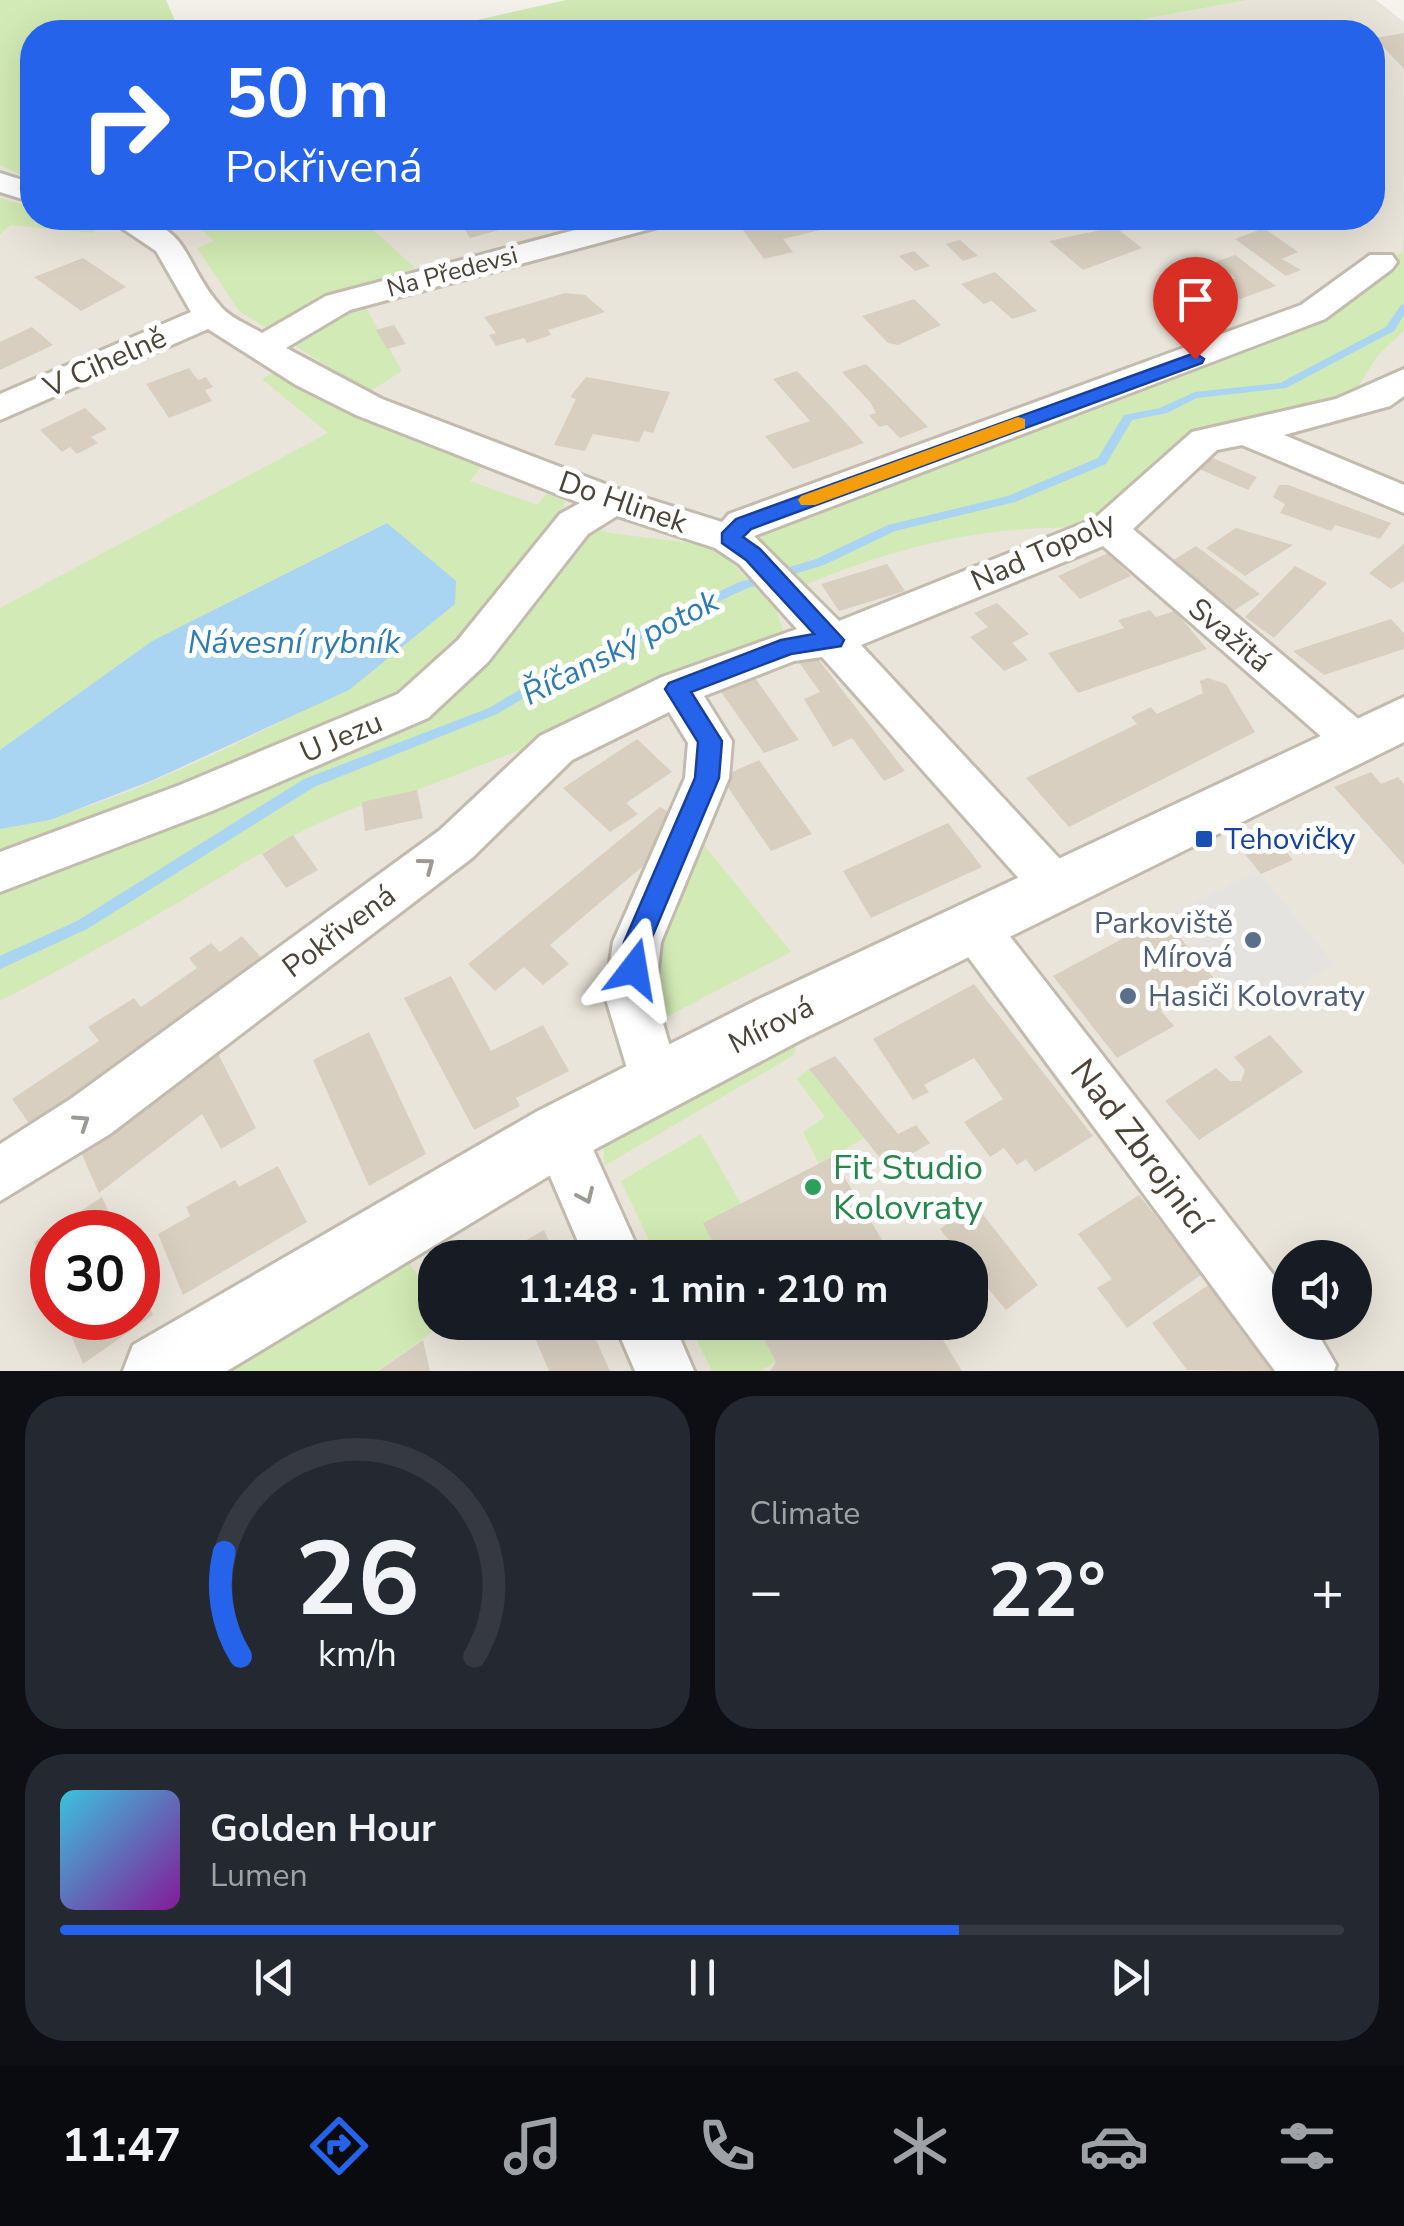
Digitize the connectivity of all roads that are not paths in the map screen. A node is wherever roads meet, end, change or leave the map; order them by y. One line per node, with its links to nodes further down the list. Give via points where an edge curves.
1 (142, 230): 4 (street, Do Hlinek, via 168,245)
2 (609, 230): 5 (street, Na Předevsi, via 338,303)
3 (1381, 262): 12 (street, via 1313,312 743,524)
4 (210, 316): 5 (street, Do Hlinek); 7 (street, V Cihelně)
5 (260, 350): 10 (street, Do Hlinek, via 369,408)
6 (1404, 380): 8 (street, Nad Topoly, via 1344,410)
7 (0, 408)
8 (1245, 432): 9 (street); 11 (street, Nad Topoly, via 1205,441)
9 (1404, 500)
10 (612, 501): 12 (street, Do Hlinek); 16 (street, U Jezu, via 574,524 473,651 412,706)
11 (1108, 529): 13 (street, Nad Topoly); 15 (street, Svažitá)
12 (741, 546): 13 (street, Do Hlinek)
13 (833, 640): 14 (street, Pokřivená, via 789,646); 17 (street, Do Hlinek)
14 (677, 689): 19 (street, via 710,741 707,778 637,942 630,996); 21 (street, Pokřivená, one-way to 14, via 91,1116 456,844 556,748)
15 (1379, 729): 17 (street, Mírová)
16 (0, 872)
17 (1056, 887): 18 (street, Mírová)
18 (974, 928): 19 (street, Mírová); 24 (street, Nad Zbrojnicí)
19 (655, 1084): 20 (street, Mírová)
20 (559, 1134): 22 (street, one-way to 22); 25 (street, Mírová)
21 (0, 1175)
22 (606, 1240)
23 (651, 1340): 26 (street)
24 (1307, 1365)
25 (159, 1371)
26 (665, 1371)

